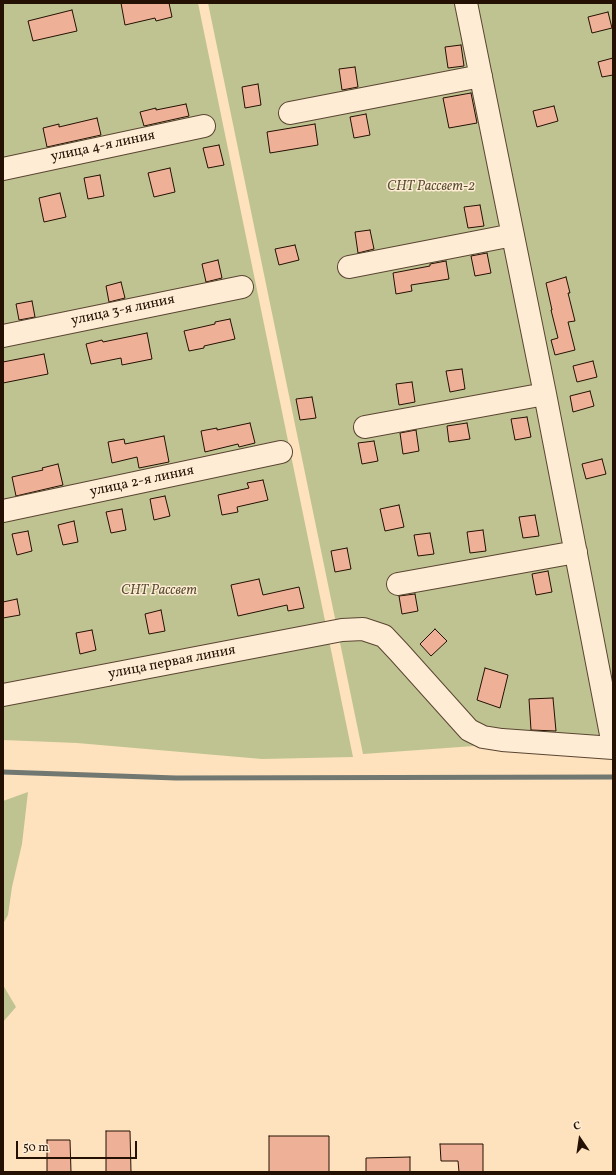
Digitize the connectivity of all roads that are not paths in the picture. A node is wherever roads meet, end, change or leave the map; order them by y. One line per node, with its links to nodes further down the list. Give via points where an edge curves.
1 (466, 3): 2 (street)
2 (481, 76): 3 (street); 6 (street)
3 (290, 113)
4 (204, 126): 5 (street, улица 4-я линия)
5 (3, 169)
6 (513, 235): 7 (street); 10 (street)
7 (349, 267)
8 (242, 287): 9 (street, улица 3-я линия)
9 (3, 336)
10 (545, 394): 11 (street); 14 (street)
11 (365, 427)
12 (281, 452): 13 (street, улица 2-я линия)
13 (3, 511)
14 (576, 552): 15 (street); 17 (street)
15 (398, 584)
16 (3, 695): 17 (street, улица первая линия, via 342,630 363,629 384,636 469,730 502,740)
17 (613, 747)

